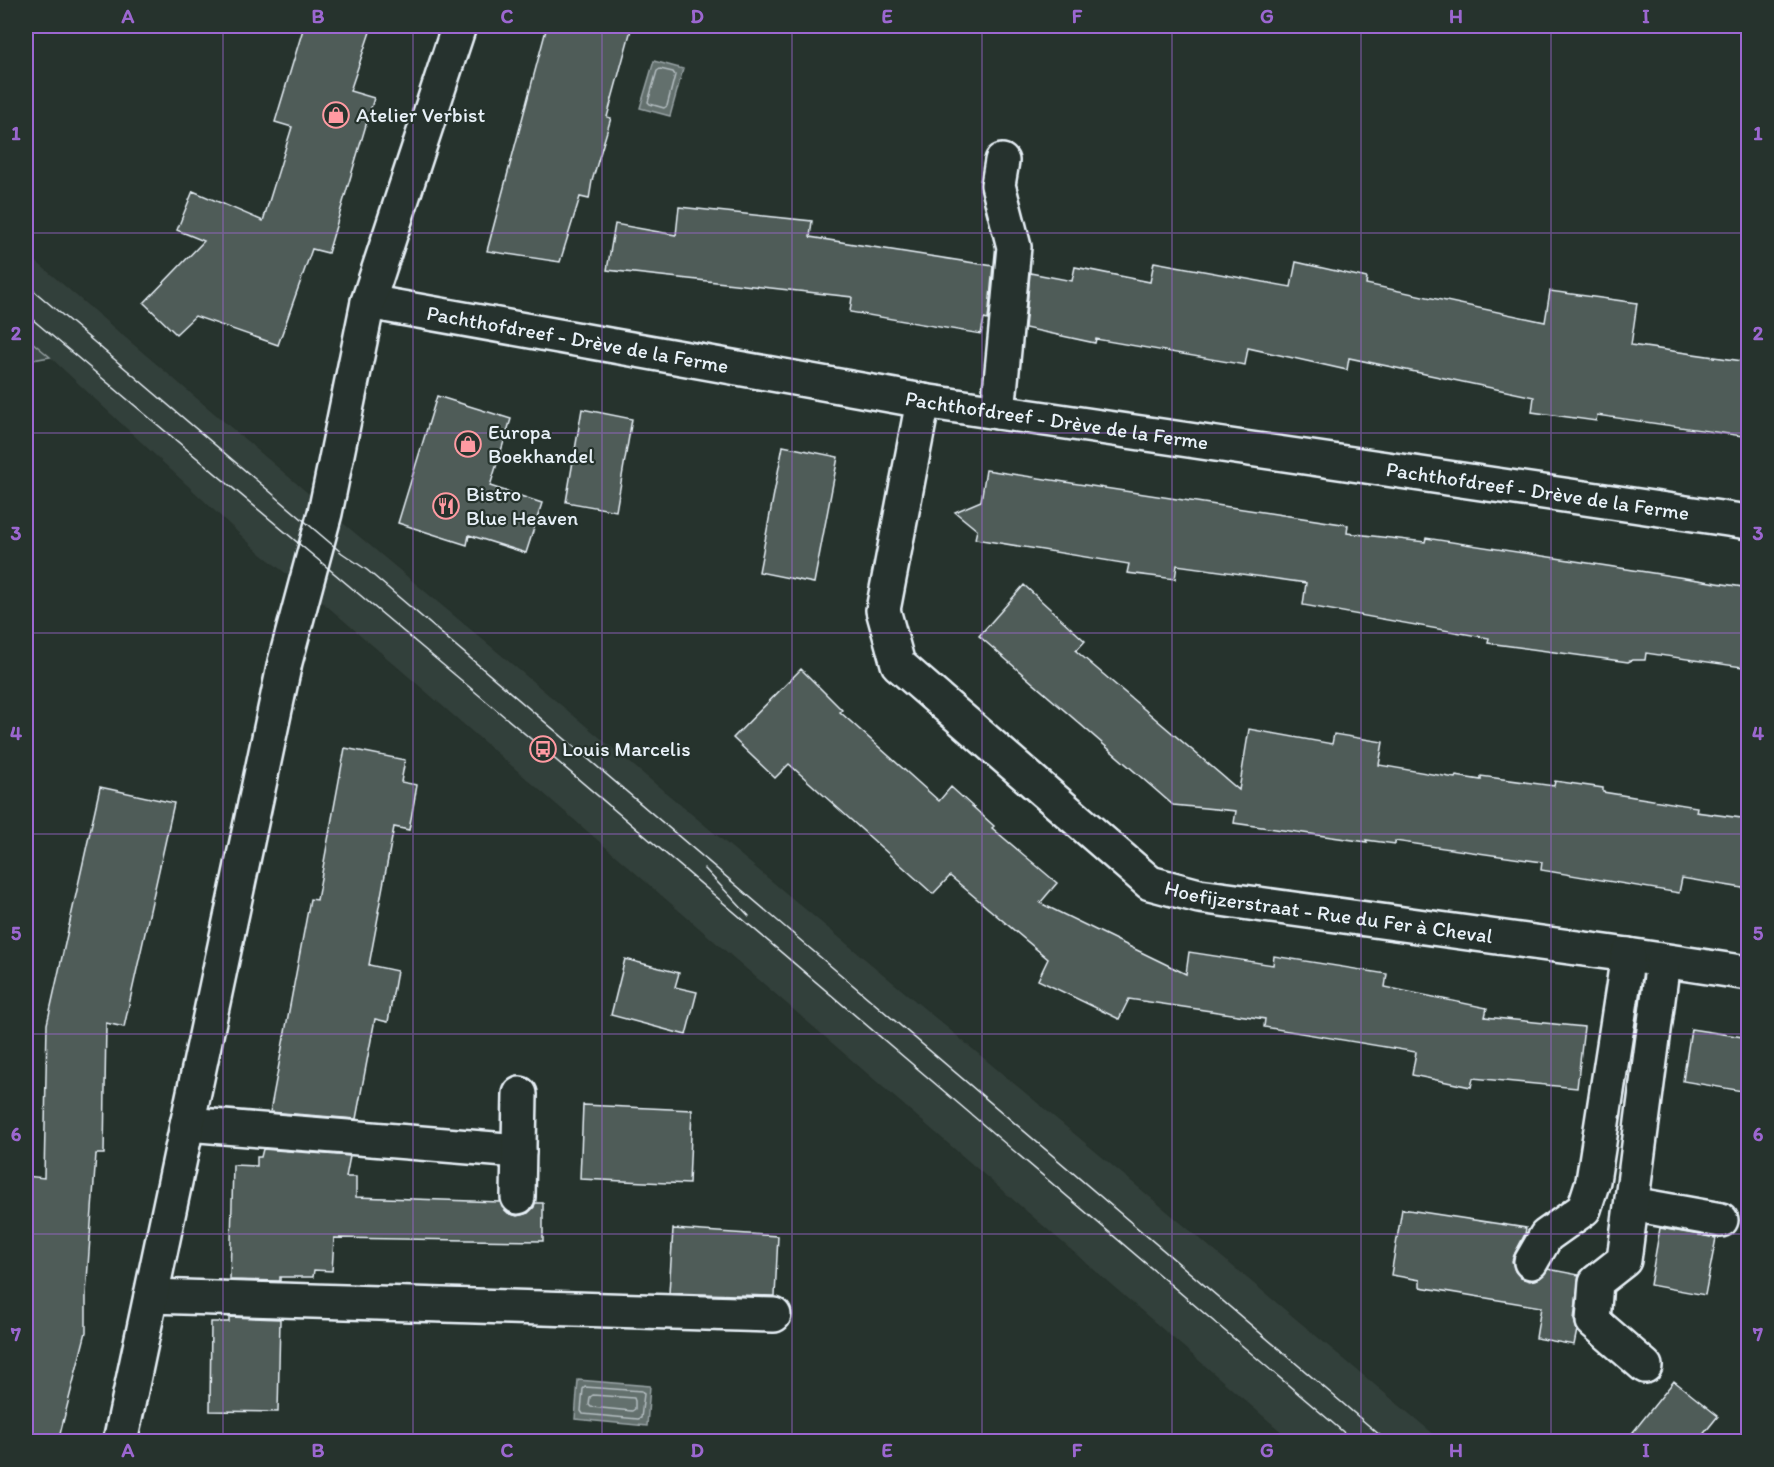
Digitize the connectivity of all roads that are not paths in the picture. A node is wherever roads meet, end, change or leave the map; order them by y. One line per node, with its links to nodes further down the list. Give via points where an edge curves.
1 (459, 26): 3 (street)
2 (1002, 161): 5 (street, via 998,185 1014,247)
3 (368, 302): 4 (street, Pachthofdreef - Drève de la Ferme); 11 (street, via 325,513 285,662)
4 (923, 401): 5 (street, Pachthofdreef - Drève de la Ferme); 7 (street, Hoefijzerstraat - Rue du Fer à Cheval, via 883,610 898,664 1150,883 1198,896)
5 (998, 412): 6 (street, Pachthofdreef - Drève de la Ferme)
6 (1749, 522)
7 (1628, 955): 8 (street, Hoefijzerstraat - Rue du Fer à Cheval); 16 (street, via 1593,1181 1584,1209 1546,1236)
8 (1663, 961): 9 (street, Hoefijzerstraat - Rue du Fer à Cheval); 14 (street)
9 (1749, 974)
10 (520, 1094): 12 (street)
11 (188, 1124): 12 (street); 17 (street)
12 (519, 1151): 13 (street)
13 (518, 1197)
14 (1632, 1204): 15 (street); 19 (street, via 1624,1260 1596,1282 1593,1321)
15 (1721, 1220)
16 (1531, 1262)
17 (151, 1296): 18 (street); 20 (street)
18 (774, 1315)
19 (1645, 1366)
20 (120, 1442)

